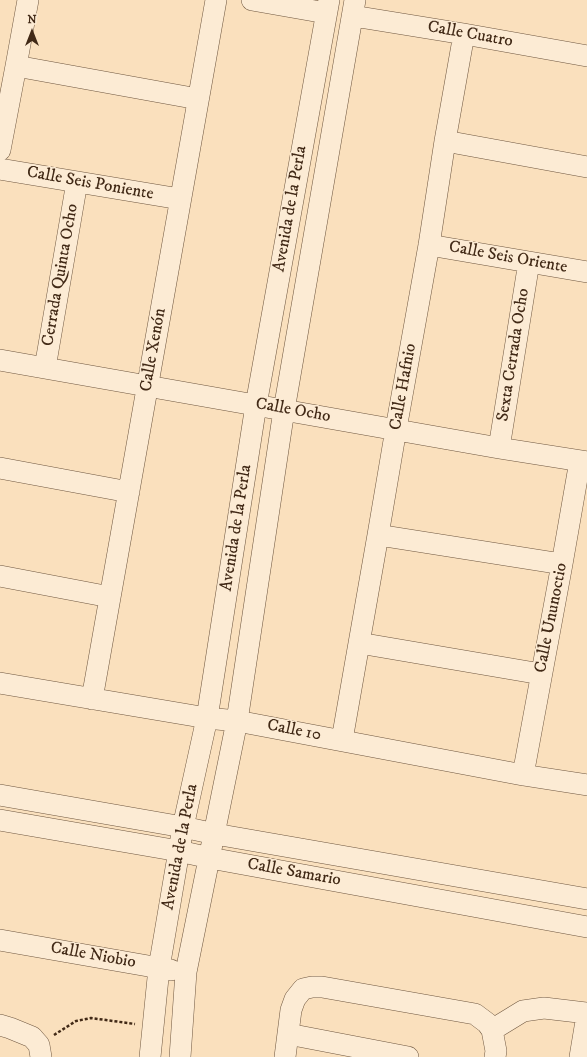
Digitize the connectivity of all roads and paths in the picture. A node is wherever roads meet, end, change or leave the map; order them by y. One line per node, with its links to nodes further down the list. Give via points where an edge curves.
1 (28, 0): 8 (street)
2 (216, 0): 9 (street, Calle Xenón)
3 (252, 0): 4 (street)
4 (328, 6): 22 (street, Avenida de la Perla)
5 (354, 8): 6 (street, Calle Cuatro); 23 (street, Avenida de la Perla)
6 (464, 34): 7 (street, Calle Cuatro); 10 (street, Calle Hafnio)
7 (587, 56)
8 (16, 66): 9 (street); 11 (street)
9 (198, 99): 15 (street, Calle Xenón)
10 (445, 141): 12 (street); 16 (street, Calle Hafnio)
11 (0, 150)
12 (587, 166)
13 (0, 169): 14 (street, Calle Seis Poniente)
14 (77, 182): 15 (street, Calle Seis Poniente); 20 (street, Cerrada Quinta Ocho)
15 (180, 199): 21 (street, Calle Xenón)
16 (429, 244): 17 (street, Calle Seis Oriente); 24 (street, Calle Hafnio)
17 (529, 262): 18 (street, Calle Seis Oriente); 25 (street, Sexta Cerrada Ocho)
18 (587, 272)
19 (0, 360): 20 (street, Calle Ocho)
20 (45, 368): 21 (street, Calle Ocho)
21 (148, 386): 22 (street, Calle Ocho); 28 (street, Calle Xenón)
22 (256, 405): 23 (street, Calle Ocho); 37 (street, Avenida de la Perla)
23 (284, 410): 24 (street, Calle Ocho); 38 (street, Avenida de la Perla)
24 (396, 429): 25 (street, Calle Ocho); 29 (street, Calle Hafnio)
25 (499, 448): 26 (street, Calle Ocho)
26 (583, 462): 30 (street, Calle Ununoctio)
27 (0, 468): 28 (street)
28 (129, 492): 32 (street, Calle Xenón)
29 (378, 535): 30 (street); 33 (street, Calle Hafnio)
30 (562, 564): 34 (street, Calle Ununoctio)
31 (0, 576): 32 (street)
32 (110, 597): 36 (street, Calle Xenón)
33 (358, 643): 34 (street); 39 (street, Calle Hafnio)
34 (541, 674): 40 (street, Calle Ununoctio)
35 (0, 683): 36 (street, Calle 10)
36 (92, 699): 37 (street, Calle 10)
37 (207, 718): 38 (street, Calle 10); 44 (street, Avenida de la Perla)
38 (237, 721): 39 (street, Calle 10); 45 (street, Avenida de la Perla)
39 (342, 740): 40 (street, Calle 10)
40 (523, 775): 41 (street, Calle 10)
41 (587, 785)
42 (0, 795): 44 (street, Calle Samario)
43 (0, 820): 46 (street, Calle Samario)
44 (184, 828): 45 (street, Calle Samario); 46 (street, Avenida de la Perla)
45 (215, 834): 47 (street, Avenida de la Perla); 48 (street, Calle Samario)
46 (179, 851): 47 (street, Calle Samario); 51 (street, Avenida de la Perla)
47 (210, 858): 49 (street, Calle Samario); 52 (street, Avenida de la Perla)
48 (587, 899)
49 (587, 927)
50 (0, 940): 51 (street, Calle Niobio)
51 (158, 968): 52 (street, Calle Niobio); 55 (street, Avenida de la Perla)
52 (186, 972): 60 (street, Avenida de la Perla)
53 (587, 1014): 56 (street, via 544,1008 523,1011); 64 (street)
54 (0, 1025): 58 (street, via 32,1037)
55 (153, 1026): 58 (path, via 91,1018 76,1021); 59 (street, Avenida de la Perla)
56 (492, 1030): 57 (street, via 475,1014 312,987 303,989 295,999); 63 (street)
57 (288, 1034): 61 (street); 62 (street)
58 (40, 1051)
59 (150, 1057)
60 (180, 1057)
61 (285, 1057)
62 (408, 1057)
63 (495, 1057)
64 (580, 1057)

